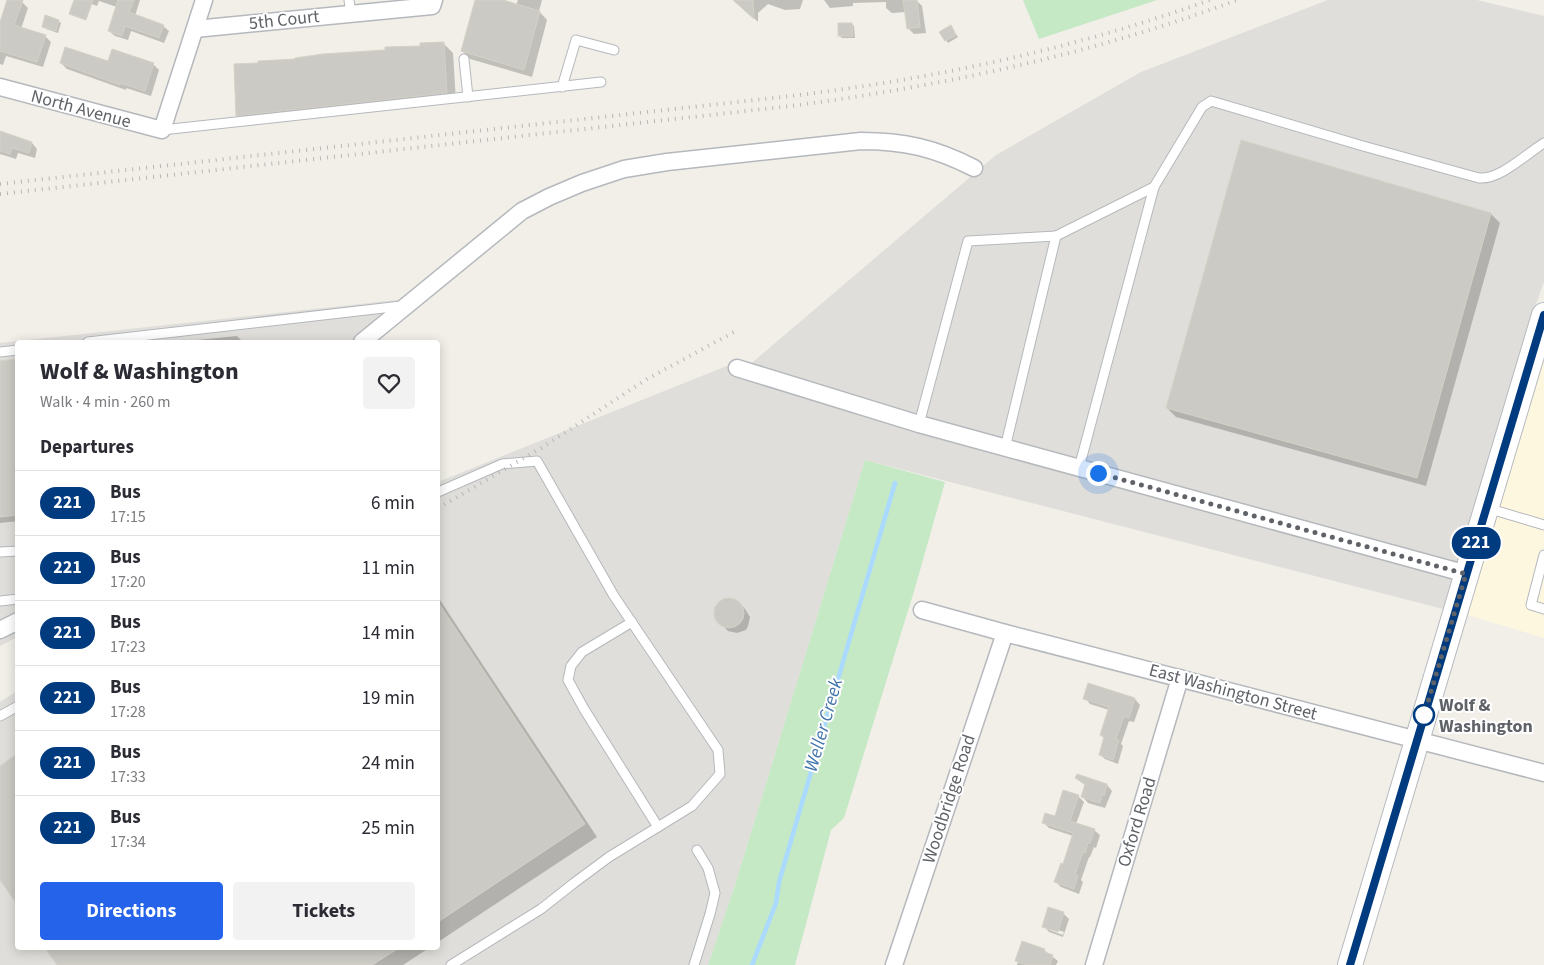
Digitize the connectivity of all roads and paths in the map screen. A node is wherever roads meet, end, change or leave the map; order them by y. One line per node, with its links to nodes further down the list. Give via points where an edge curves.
1 (204, 0): 4 (street)
2 (433, 3): 3 (street, 5th Court)
3 (350, 7): 4 (street, 5th Court)
4 (195, 29): 11 (street)
5 (614, 50): 9 (lane, via 576,40)
6 (464, 59): 10 (lane)
7 (601, 82): 9 (lane)
8 (0, 87): 11 (street, North Avenue)
9 (562, 87): 10 (lane)
10 (468, 97): 11 (lane)
11 (162, 130)
12 (1544, 143): 14 (lane, via 1496,176 1486,179 1211,101 1202,107)
13 (974, 168): 16 (street, via 932,149 861,141 624,169 574,186 522,211)
14 (1154, 187): 15 (lane); 25 (lane)
15 (1056, 236): 23 (lane, via 968,241); 24 (lane)
16 (407, 306): 18 (lane); 19 (street)
17 (1543, 322): 27 (main road)
18 (106, 340)
19 (364, 340)
20 (15, 350): 21 (lane)
21 (0, 352)
22 (738, 368): 23 (street)
23 (919, 424): 24 (street)
24 (1005, 448): 25 (street)
25 (1079, 468): 32 (street)
26 (440, 491): 37 (lane, via 502,464 537,461)
27 (1486, 508): 28 (lane); 32 (main road)
28 (1544, 525)
29 (15, 551): 30 (lane)
30 (0, 552)
31 (1544, 556): 35 (lane, via 1531,605)
32 (1466, 574): 44 (main road)
33 (15, 599): 34 (lane)
34 (0, 601)
35 (1544, 609)
36 (922, 610): 40 (street, East Washington Street)
37 (632, 622): 46 (lane, via 718,750 720,774 692,806); 46 (lane, via 582,652 571,666 568,680)
38 (15, 623): 39 (street)
39 (0, 630)
40 (1005, 633): 41 (street, East Washington Street); 50 (street, Woodbridge Road)
41 (1180, 678): 44 (street, East Washington Street); 51 (street, Oxford Road)
42 (15, 707): 43 (lane)
43 (0, 716)
44 (1417, 740): 45 (street, East Washington Street); 52 (main road)
45 (1544, 773)
46 (658, 828): 48 (lane, via 609,857 541,909)
47 (698, 850): 49 (lane, via 708,868 715,893)
48 (451, 965)
49 (694, 965)
50 (894, 965)
51 (1094, 965)
52 (1350, 965)

